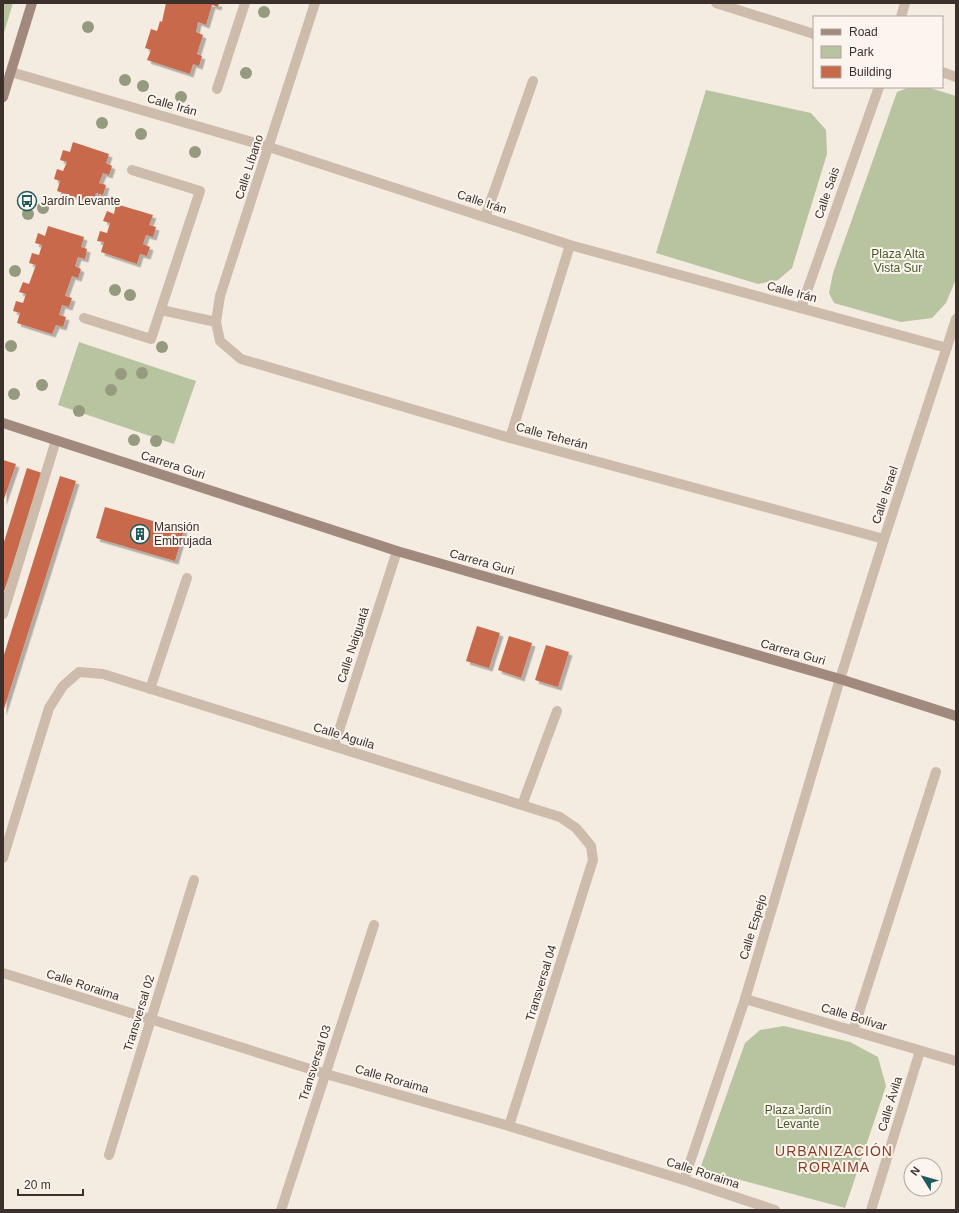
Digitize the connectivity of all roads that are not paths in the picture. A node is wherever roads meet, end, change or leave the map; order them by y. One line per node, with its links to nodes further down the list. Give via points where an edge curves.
1 (32, 3): 8 (street)
2 (245, 3): 13 (street)
3 (316, 3): 15 (street, Calle Líbano)
4 (716, 3): 7 (street)
5 (905, 3): 6 (street)
6 (901, 16)
7 (813, 34)
8 (11, 72): 14 (street); 15 (street, Calle Irán)
9 (943, 72): 10 (street)
10 (956, 76)
11 (533, 81): 17 (street)
12 (879, 88): 19 (street, Calle Sais)
13 (217, 89)
14 (3, 97)
15 (270, 147): 17 (street, Calle Irán); 23 (street, Calle Líbano, via 220,296)
16 (132, 170): 20 (street, via 200,192)
17 (486, 217): 18 (street, Calle Irán)
18 (570, 245): 19 (street, Calle Irán); 27 (street)
19 (801, 308): 25 (street, Calle Irán)
20 (161, 310): 21 (street, via 151,339); 23 (street)
21 (84, 318)
22 (956, 319): 25 (street, Calle Israel)
23 (216, 322): 24 (street, Calle Líbano)
24 (220, 341): 27 (street, Calle Teherán, via 241,359)
25 (947, 348): 29 (street, Calle Israel)
26 (3, 423): 28 (street, Carrera Guri)
27 (510, 438): 29 (street, Calle Teherán)
28 (56, 440): 30 (street, Carrera Guri); 32 (street)
29 (884, 539): 33 (street, Calle Israel)
30 (397, 551): 33 (street, Carrera Guri); 37 (street, Calle Naiguatá)
31 (187, 578): 34 (street)
32 (3, 614)
33 (840, 679): 36 (street, Carrera Guri); 45 (street, Calle Espejo)
34 (150, 689): 37 (street, Calle Aguila); 41 (street, Calle Aguila, via 103,674 79,672 63,686 49,708)
35 (557, 711): 39 (street)
36 (956, 716)
37 (334, 746): 39 (street, Calle Aguila)
38 (936, 772): 47 (street)
39 (522, 805): 40 (street, Calle Aguila, via 560,817 576,828)
40 (591, 846): 51 (street, Transversal 04, via 593,860)
41 (3, 858)
42 (194, 880): 46 (street, Transversal 02)
43 (374, 925): 50 (street, Transversal 03)
44 (3, 973): 46 (street, Calle Roraima)
45 (745, 999): 47 (street, Calle Bolívar); 53 (street, Calle Espejo)
46 (151, 1020): 50 (street, Calle Roraima); 52 (street, Transversal 02)
47 (853, 1030): 48 (street, Calle Bolívar)
48 (920, 1051): 49 (street, Calle Bolívar); 56 (street, Calle Ávila)
49 (956, 1061)
50 (326, 1074): 51 (street, Calle Roraima); 54 (street, Transversal 03)
51 (509, 1126): 53 (street, Calle Roraima)
52 (109, 1154)
53 (684, 1180): 55 (street, Calle Roraima)
54 (281, 1210)
55 (775, 1210)
56 (871, 1210)

